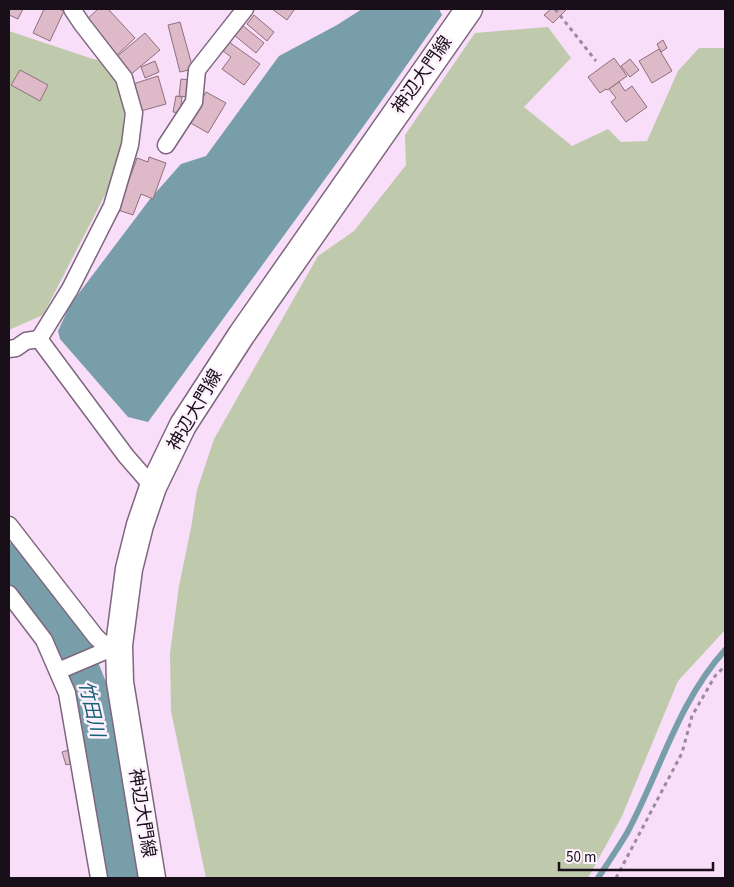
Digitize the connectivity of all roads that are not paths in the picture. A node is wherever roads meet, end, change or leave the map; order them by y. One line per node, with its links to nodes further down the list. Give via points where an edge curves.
1 (72, 9): 5 (street, via 124,78 134,114 130,145 112,206 70,289)
2 (245, 9): 4 (street, via 197,70 194,102)
3 (468, 9): 7 (main road, 神辺大門線, via 242,334 183,425)
4 (166, 146)
5 (39, 339): 6 (street); 7 (street, via 126,456)
6 (9, 349)
7 (154, 487): 10 (main road, 神辺大門線, via 140,525)
8 (9, 525): 10 (street)
9 (9, 594): 11 (street, via 44,640)
10 (108, 649): 11 (street); 13 (main road, 神辺大門線, via 120,682)
11 (60, 669): 12 (street)
12 (99, 878)
13 (152, 878)

